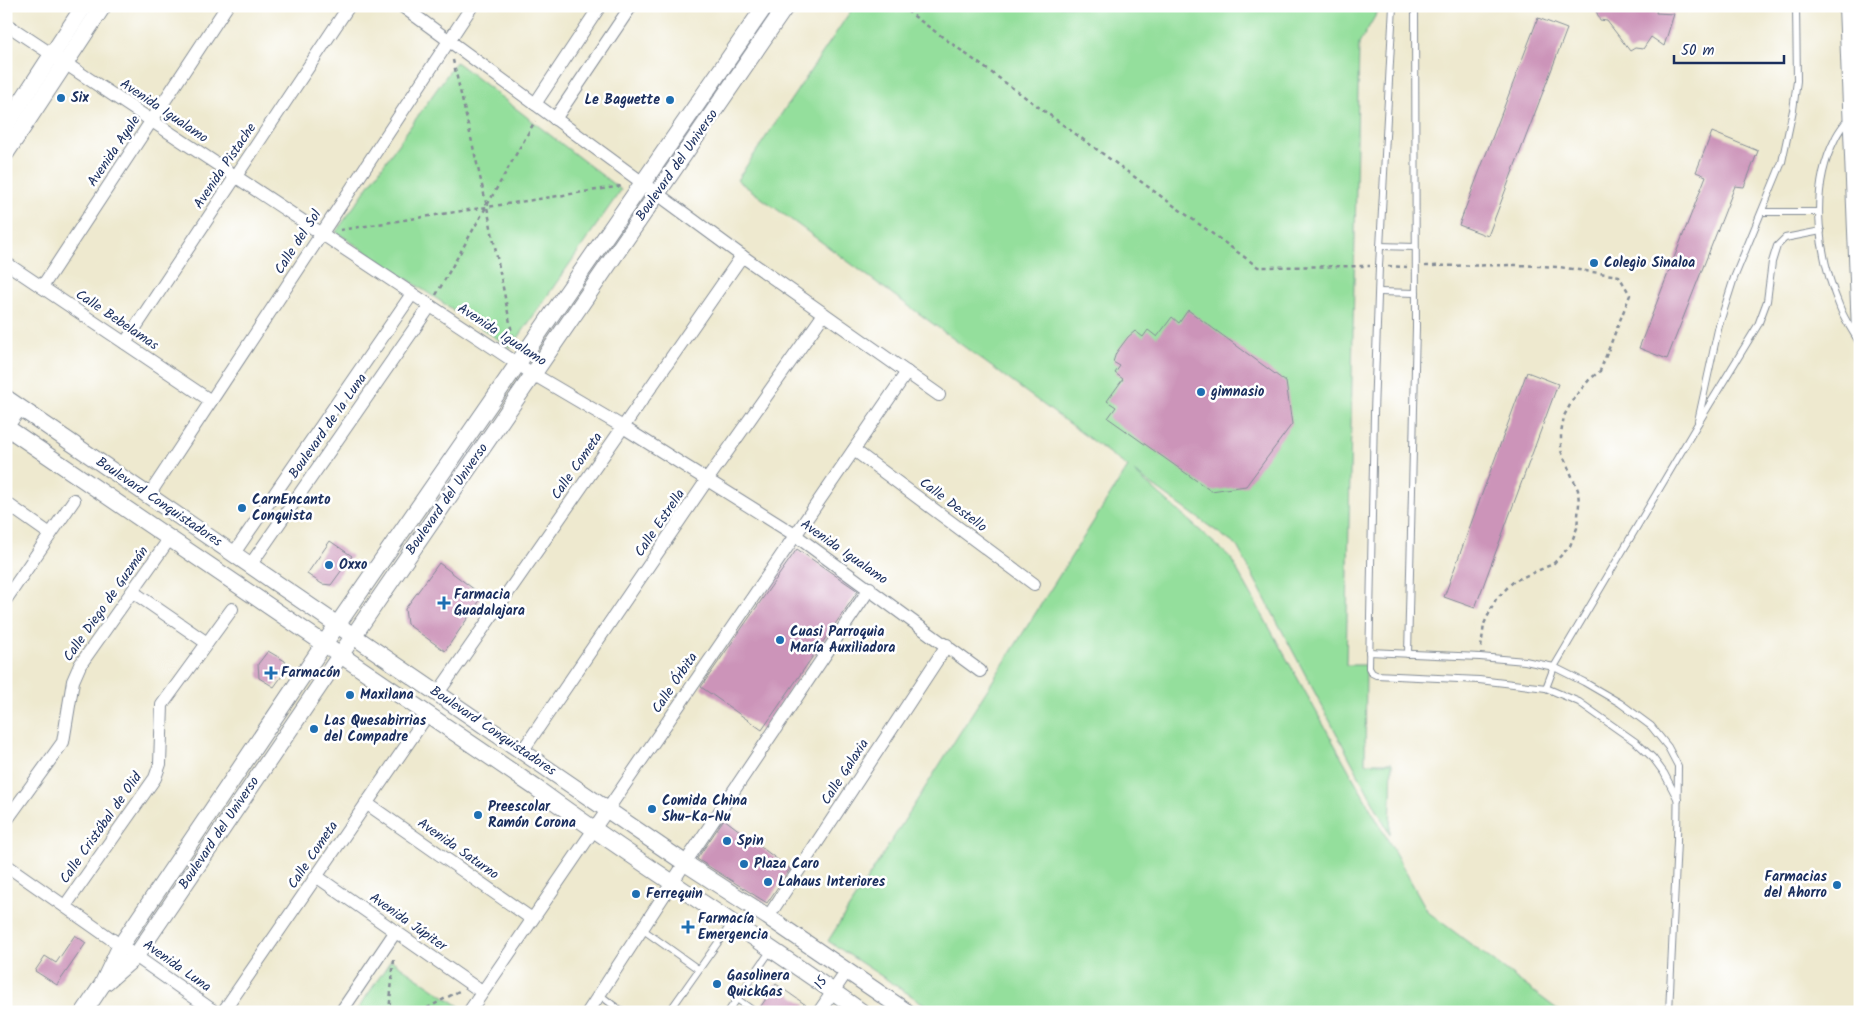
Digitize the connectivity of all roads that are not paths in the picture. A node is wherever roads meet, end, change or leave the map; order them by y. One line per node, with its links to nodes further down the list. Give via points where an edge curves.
1 (84, 6): 17 (street)
2 (103, 6): 17 (street)
3 (227, 6): 21 (street, Avenida Ayale)
4 (349, 6): 24 (street, Avenida Pistache)
5 (402, 6): 16 (street)
6 (472, 6): 16 (street, Calle del Sol)
7 (600, 6): 18 (street)
8 (631, 6): 20 (street)
9 (765, 6): 25 (street, Boulevard del Universo)
10 (786, 6): 26 (street, Boulevard del Universo)
11 (1394, 6): 31 (lane)
12 (1414, 6): 32 (lane)
13 (1796, 6): 27 (lane, via 1797,81 1793,110 1782,162)
14 (1847, 6): 19 (street)
15 (6, 24): 17 (street, Avenida Igualamo)
16 (449, 41): 18 (street); 30 (street, Calle del Sol)
17 (59, 59): 21 (street, Avenida Igualamo); 22 (street); 23 (street)
18 (539, 106): 20 (street)
19 (1851, 114): 28 (lane, via 1835,139 1822,177); 41 (street)
20 (555, 118): 25 (street)
21 (152, 121): 24 (street, Avenida Igualamo); 35 (street, Avenida Ayale)
22 (6, 125)
23 (6, 153)
24 (236, 176): 30 (street, Avenida Igualamo); 42 (street, Avenida Pistache)
25 (643, 183): 26 (street); 44 (street, Boulevard del Universo)
26 (657, 194): 33 (street); 46 (street, Boulevard del Universo)
27 (1762, 212): 28 (lane); 51 (lane, via 1749,238 1719,325)
28 (1819, 212): 29 (lane)
29 (1820, 231): 43 (lane, via 1830,281); 51 (lane, via 1785,238 1777,246 1767,301 1758,325)
30 (322, 233): 38 (street, Avenida Igualamo); 49 (street, Calle del Sol)
31 (1380, 246): 32 (lane); 36 (lane)
32 (1415, 247): 37 (lane)
33 (742, 256): 40 (street); 52 (street, Calle Cometa)
34 (6, 263): 35 (street, Calle Bebelamas)
35 (42, 287): 42 (street, Calle Bebelamas)
36 (1379, 292): 37 (lane); 78 (lane)
37 (1416, 293): 80 (lane)
38 (412, 294): 39 (street, Avenida Igualamo); 55 (street, Boulevard de la Luna)
39 (430, 306): 44 (street, Avenida Igualamo); 56 (street, Boulevard de la Luna)
40 (824, 314): 45 (street); 57 (street, Calle Estrella)
41 (1860, 331)
42 (125, 343): 49 (street, Calle Bebelamas)
43 (1860, 344)
44 (518, 364): 46 (street, Avenida Igualamo); 59 (street, Boulevard del Universo)
45 (907, 372): 47 (street); 54 (street, Calle Órbita)
46 (533, 374): 52 (street, Avenida Igualamo); 62 (street, Boulevard del Universo)
47 (939, 395)
48 (6, 398): 50 (street, Boulevard Conquistadores)
49 (211, 402): 58 (street, Calle del Sol)
50 (21, 408): 53 (street); 58 (street, Boulevard Conquistadores)
51 (1697, 425): 81 (lane)
52 (623, 427): 57 (street, Avenida Igualamo); 84 (street, Calle Cometa)
53 (7, 428): 65 (street, Boulevard Conquistadores)
54 (854, 450): 64 (street, Calle Órbita); 68 (street, Calle Destello)
55 (299, 459): 56 (street); 66 (street, Boulevard de la Luna)
56 (316, 470): 67 (street, Boulevard de la Luna)
57 (707, 480): 64 (street, Avenida Igualamo); 86 (street, Calle Estrella)
58 (149, 495): 66 (street, Boulevard Conquistadores)
59 (427, 495): 62 (street); 73 (street, Boulevard del Universo)
60 (74, 500): 63 (street)
61 (6, 503): 63 (street)
62 (442, 506): 74 (street, Boulevard del Universo)
63 (50, 534): 71 (street)
64 (795, 535): 69 (street, Avenida Igualamo); 89 (street, Calle Órbita)
65 (170, 538): 70 (street, Calle Diego de Guzmán); 76 (street, Boulevard Conquistadores)
66 (234, 553): 67 (street, Boulevard Conquistadores)
67 (251, 564): 73 (street, Boulevard Conquistadores)
68 (1034, 584)
69 (870, 588): 77 (street, Avenida Igualamo); 92 (street)
70 (133, 592): 75 (street); 90 (street, Calle Diego de Guzmán, via 75,672 63,742)
71 (6, 598)
72 (232, 609): 75 (street, Calle Cristóbal de Olid)
73 (338, 624): 74 (street, Boulevard Conquistadores); 76 (street, Boulevard del Universo)
74 (354, 635): 79 (street, Boulevard del Universo); 84 (street, Boulevard Conquistadores)
75 (207, 643): 96 (street, Calle Cristóbal de Olid, via 162,704 160,764 155,778)
76 (324, 644): 79 (street, Boulevard Conquistadores); 102 (street, Boulevard del Universo)
77 (947, 645): 82 (street, Avenida Igualamo); 97 (street, Calle Galaxia)
78 (1369, 652): 80 (lane); 83 (lane, via 1370,668 1376,675 1479,680)
79 (340, 654): 85 (street, Boulevard Conquistadores); 104 (street, Boulevard del Universo)
80 (1408, 654): 81 (lane, via 1525,661)
81 (1554, 667): 83 (lane); 87 (lane, via 1613,699 1651,726 1678,766)
82 (980, 671)
83 (1546, 688): 87 (lane, via 1579,702 1637,743 1664,773)
84 (438, 693): 86 (street, Boulevard Conquistadores)
85 (428, 714): 88 (street, Calle Cometa); 91 (street, Boulevard Conquistadores)
86 (523, 750): 89 (street, Boulevard Conquistadores)
87 (1678, 800): 125 (lane)
88 (366, 803): 94 (street, Calle Cometa); 98 (street, Avenida Saturno)
89 (607, 809): 91 (street, Calle Órbita); 92 (street, Boulevard Conquistadores)
90 (6, 821)
91 (593, 830): 95 (street, Boulevard Conquistadores); 98 (street, Calle Órbita)
92 (685, 863): 95 (street); 97 (street, Boulevard Conquistadores)
93 (6, 865): 96 (street, Avenida Luna)
94 (316, 876): 101 (street, Avenida Júpiter); 114 (street, Calle Cometa)
95 (673, 882): 99 (street, Boulevard Conquistadores); 100 (street)
96 (65, 906): 102 (street, Avenida Luna)
97 (768, 917): 106 (street, Boulevard Conquistadores)
98 (532, 919): 108 (street, Calle Órbita)
99 (732, 923): 103 (street, Boulevard Conquistadores); 105 (lane)
100 (642, 929): 105 (lane); 110 (street)
101 (396, 932): 108 (street, Avenida Júpiter); 115 (street)
102 (121, 945): 104 (street, Avenida Luna); 107 (street, Boulevard del Universo)
103 (772, 949): 109 (street, Boulevard Conquistadores); 111 (lane)
104 (136, 956): 107 (street, Boulevard del Universo); 113 (street, Avenida Luna)
105 (698, 969): 119 (lane)
106 (847, 971): 109 (street, 15); 124 (street, Boulevard Conquistadores)
107 (102, 985): 112 (street, Boulevard del Universo)
108 (477, 988): 116 (street, Calle Órbita)
109 (834, 991): 122 (street, 15); 123 (street, Boulevard Conquistadores)
110 (600, 995): 117 (street); 118 (lane)
111 (737, 999): 120 (lane); 121 (lane)
112 (84, 1012)
113 (216, 1012)
114 (223, 1012)
115 (341, 1012)
116 (468, 1012)
117 (588, 1012)
118 (622, 1012)
119 (669, 1012)
120 (728, 1012)
121 (755, 1012)
122 (819, 1012)
123 (862, 1012)
124 (906, 1012)
125 (1669, 1012)

